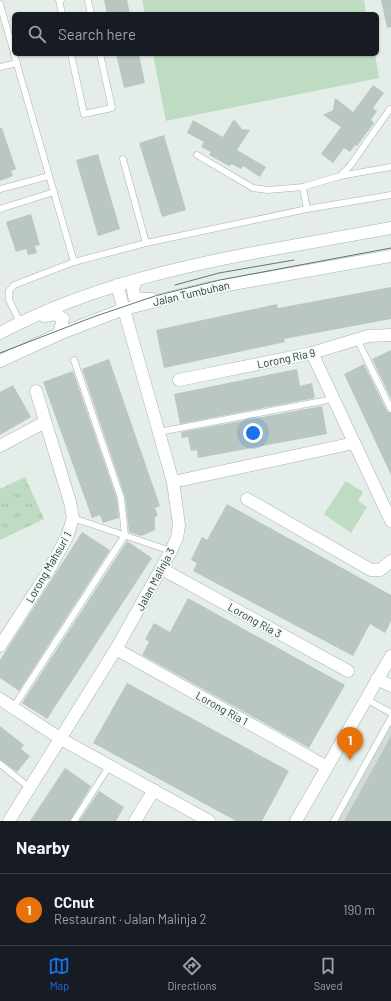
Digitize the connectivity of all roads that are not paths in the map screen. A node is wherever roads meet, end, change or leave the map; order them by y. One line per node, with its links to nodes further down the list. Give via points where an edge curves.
1 (61, 0): 4 (lane)
2 (88, 0): 5 (lane)
3 (0, 4): 6 (lane)
4 (62, 12)
5 (91, 12)
6 (7, 28): 7 (lane); 8 (lane)
7 (0, 30)
8 (12, 43)
9 (15, 56): 12 (lane)
10 (71, 56): 11 (lane, via 84,114 112,108)
11 (100, 56)
12 (17, 63): 13 (lane); 18 (lane)
13 (0, 68)
14 (390, 109): 19 (lane, via 350,166)
15 (197, 155): 20 (lane, via 253,188 268,190)
16 (123, 159): 27 (lane)
17 (391, 167): 19 (lane)
18 (49, 176): 21 (lane); 22 (lane)
19 (340, 176): 20 (lane)
20 (303, 187): 25 (lane)
21 (0, 190)
22 (54, 192): 24 (lane); 29 (lane)
23 (391, 195): 25 (lane)
24 (0, 209)
25 (307, 209): 27 (lane)
26 (391, 228): 30 (street, via 190,265)
27 (146, 243): 29 (lane)
28 (391, 256): 32 (street, Jalan Tumbuhan, via 205,289)
29 (74, 262): 35 (lane, via 14,285 9,291 9,300)
30 (136, 280): 31 (street); 32 (street, via 134,296 140,299)
31 (117, 285): 33 (street, Jalan Malinja 3); 34 (street)
32 (163, 299): 33 (street, Jalan Tumbuhan)
33 (124, 309): 37 (street, Jalan Tumbuhan); 48 (street, Jalan Malinja 3)
34 (31, 317): 35 (street); 37 (street, via 59,315 62,319)
35 (20, 322): 36 (street)
36 (0, 333)
37 (58, 334): 42 (street, Jalan Tumbuhan)
38 (391, 335): 39 (street, Lorong Ria 9)
39 (357, 339): 40 (street, Lorong Ria 9); 46 (lane)
40 (312, 353): 43 (street, Lorong Ria 9); 45 (street)
41 (74, 360): 55 (lane, via 121,498)
42 (0, 361)
43 (179, 380)
44 (36, 391): 47 (street, Lorong Mahsuri 1)
45 (333, 399): 48 (lane); 49 (street)
46 (391, 409)
47 (45, 422): 50 (street); 53 (street, Lorong Mahsuri 1)
48 (159, 432): 51 (street, Jalan Malinja 3)
49 (354, 444): 51 (street); 54 (street)
50 (0, 446)
51 (173, 482): 56 (street, Jalan Malinja 3, via 179,525)
52 (247, 499): 57 (street, via 371,570 380,570)
53 (73, 518): 55 (lane); 59 (street, Lorong Mahsuri 1, via 67,537 46,575)
54 (391, 521)
55 (125, 535): 56 (lane); 67 (lane)
56 (171, 551): 58 (street, Jalan Malinja 3)
57 (391, 561)
58 (162, 569): 60 (street, Jalan Malinja 3); 62 (street, Lorong Ria 3)
59 (0, 646)
60 (116, 649): 70 (street, Jalan Malinja 3); 73 (street, Lorong Ria 1)
61 (391, 656): 63 (street)
62 (348, 671)
63 (377, 678): 64 (street); 66 (street)
64 (391, 686)
65 (0, 699): 67 (street)
66 (366, 699): 68 (lane); 73 (street)
67 (12, 708): 70 (street)
68 (391, 713)
69 (391, 718): 82 (lane)
70 (61, 739): 72 (street); 74 (street, Jalan Malinja 3)
71 (0, 764): 74 (lane)
72 (110, 765): 75 (street); 78 (lane)
73 (327, 767): 81 (street)
74 (30, 788): 77 (street, Jalan Malinja 3)
75 (154, 790): 76 (street); 79 (street)
76 (195, 818): 80 (street)
77 (9, 821)
78 (74, 821)
79 (135, 821)
80 (208, 821)
81 (296, 821)
82 (334, 821)

